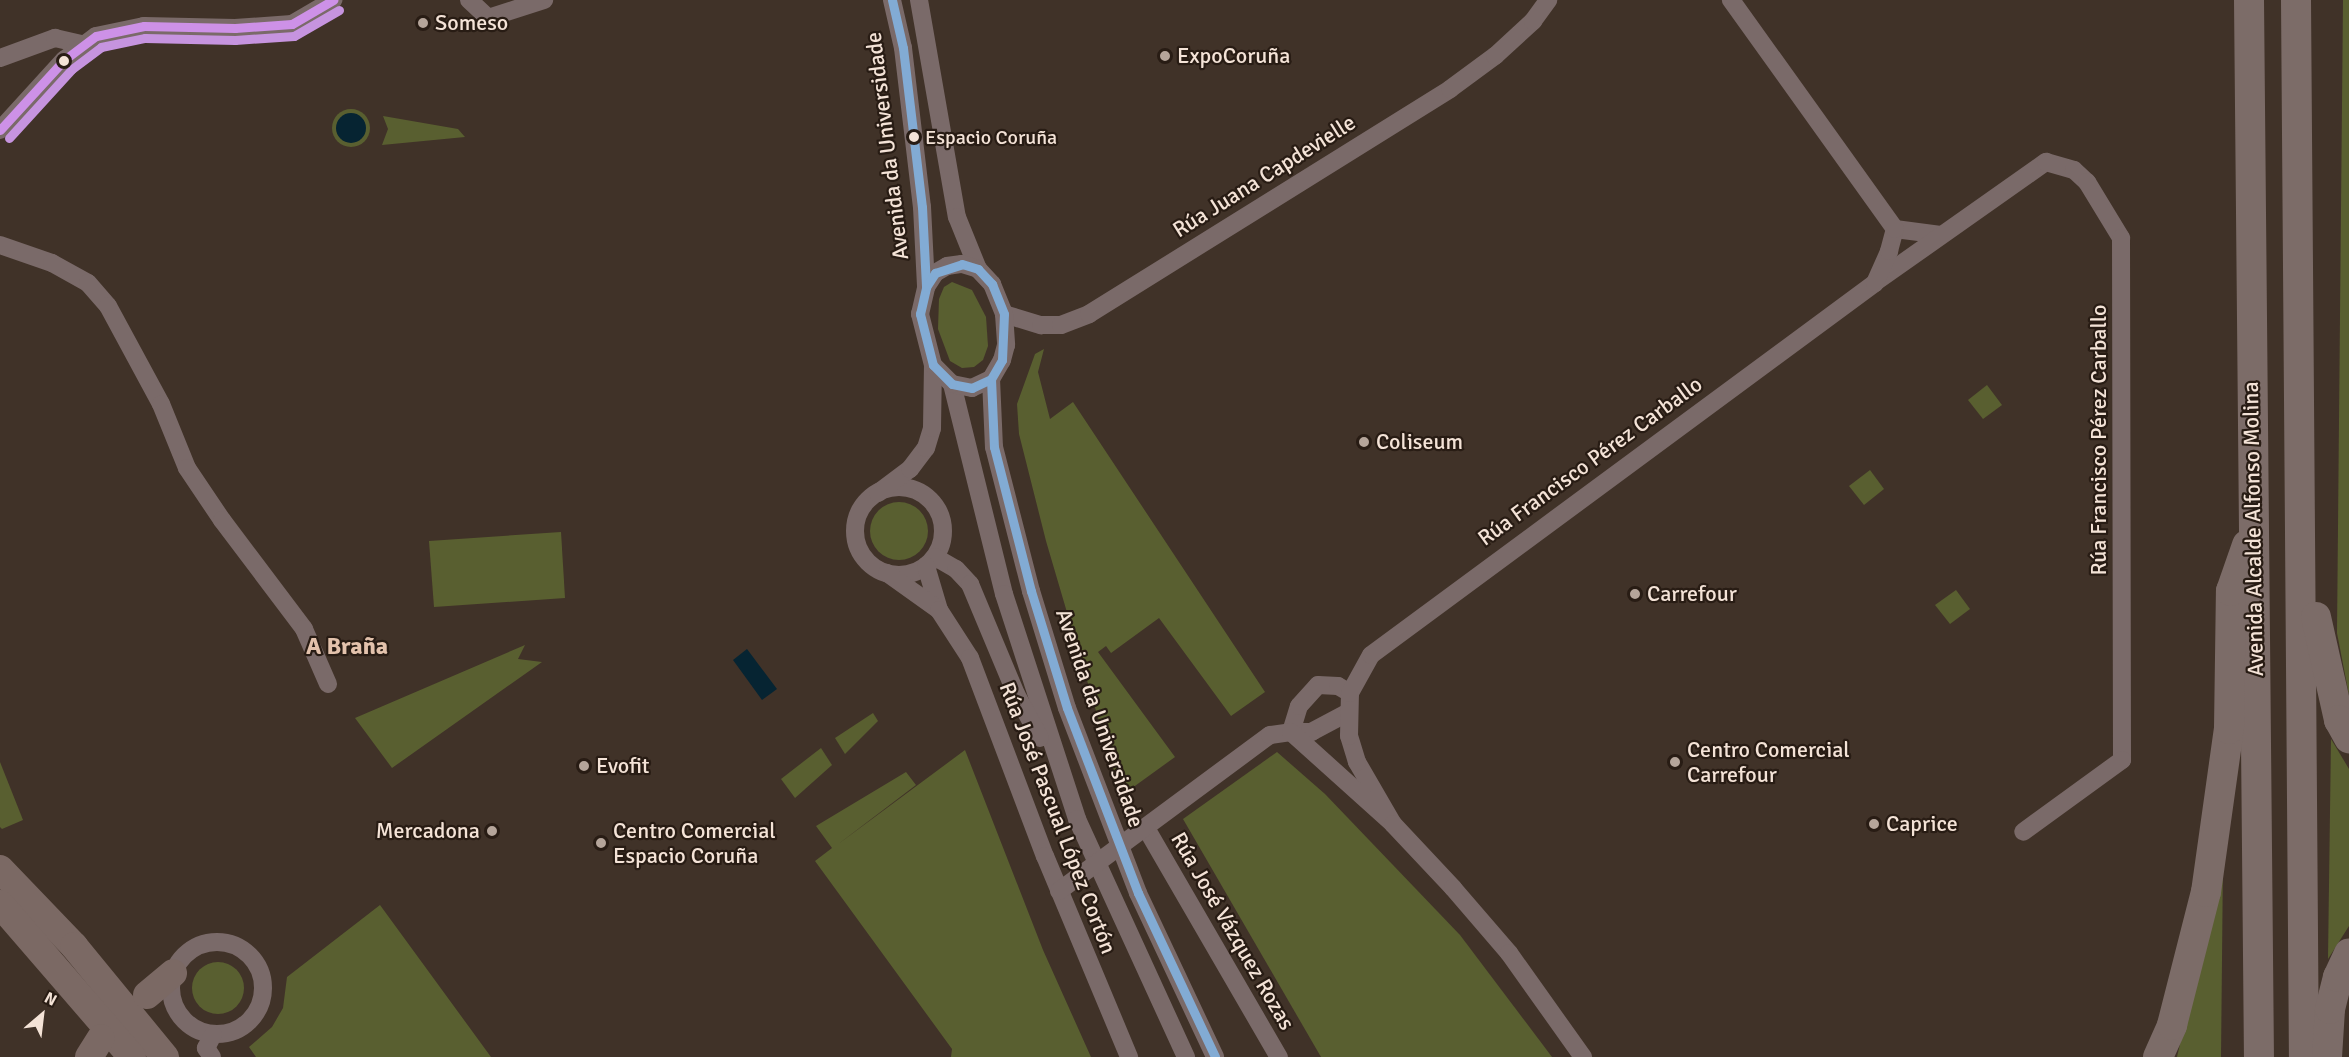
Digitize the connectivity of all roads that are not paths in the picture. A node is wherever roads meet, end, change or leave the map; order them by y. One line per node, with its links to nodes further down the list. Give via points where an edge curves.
1 (333, 0): 13 (street, via 292,24 235,28 144,26 119,29)
2 (469, 0): 3 (street, via 488,18)
3 (544, 0)
4 (892, 0): 21 (street, Avenida da Universidade, via 903,48 922,207)
5 (919, 0): 19 (street, via 957,217)
6 (1548, 0): 12 (street, Rúa Juana Capdevielle)
7 (1553, 0): 12 (street, Rúa Juana Capdevielle)
8 (1731, 0): 10 (street)
9 (2249, 0): 27 (highway, Avenida Alcalde Alfonso Molina)
10 (1745, 8): 16 (street)
11 (2298, 8): 28 (highway, Avenida Alcalde Alfonso Molina)
12 (1533, 21): 22 (street, Rúa Juana Capdevielle, via 1450,89 1089,314 1061,325 1041,325)
13 (82, 44): 14 (street, via 56,38); 15 (street)
14 (0, 58)
15 (0, 130)
16 (1895, 229): 17 (street); 20 (street)
17 (1941, 235): 20 (street, Rúa Francisco Pérez Carballo); 40 (street, Rúa Francisco Pérez Carballo, via 2046,162 2074,170 2118,228 2122,255 2122,760)
18 (0, 245): 32 (street, via 52,263 88,283 108,306 161,404 187,468 304,629)
19 (978, 269): 21 (street, via 962,264 947,266 935,273); 22 (street, via 992,284)
20 (1875, 283): 33 (street, Rúa Francisco Pérez Carballo, via 1385,641 1360,670)
21 (926, 287): 23 (street, via 921,328)
22 (1004, 314): 24 (street, via 1005,345)
23 (933, 365): 25 (street); 26 (street, Rúa José Pascual López Cortón, via 932,428 926,448 910,469)
24 (991, 379): 25 (street, via 972,388); 54 (street, Avenida da Universidade, via 994,447 1067,708 1102,805 1178,983)
25 (952, 384): 37 (street, via 1004,594)
26 (878, 492): 29 (street, via 907,488 932,502 943,529); 30 (street, Rúa José Pascual López Cortón, via 859,514 855,529 864,556)
27 (2253, 525): 56 (highway, via 2231,591 2229,729 2206,892 2175,1016); 57 (highway, Avenida Alcalde Alfonso Molina)
28 (2302, 540): 36 (highway, via 2325,665 2339,720); 58 (highway, Avenida Alcalde Alfonso Molina)
29 (931, 562): 30 (street, via 901,575); 31 (street, Rúa José Pascual López Cortón); 37 (street, via 956,569 970,584 1016,694)
30 (887, 573): 31 (street, Rúa José Pascual López Cortón)
31 (939, 609): 42 (street, Rúa José Pascual López Cortón, via 970,658)
32 (328, 684)
33 (1350, 693): 34 (street, Rúa Francisco Pérez Carballo); 35 (street, via 1338,686 1318,685 1299,706)
34 (1347, 713): 35 (street, via 1312,732); 38 (street, Rúa Francisco Pérez Carballo, via 1357,762)
35 (1291, 732): 38 (street, Rúa Francisco Pérez Carballo); 39 (street, Rúa José Vázquez Rozas, via 1270,735)
36 (2349, 738)
37 (1062, 775): 53 (street, via 1077,819)
38 (1393, 824): 48 (street, Rúa Francisco Pérez Carballo, via 1509,953)
39 (1146, 828): 42 (street, Rúa José Vázquez Rozas); 55 (street, Rúa José Vázquez Rozas)
40 (2023, 832)
41 (0, 869): 51 (main road, via 74,946)
42 (1059, 891): 49 (street, Rúa José Pascual López Cortón)
43 (0, 904): 50 (main road)
44 (2349, 953): 59 (highway, via 2330,1009)
45 (173, 973): 46 (main road); 47 (street, via 172,1000 178,1013 199,1031); 47 (street, via 193,948 208,943 239,947 257,964 264,989 257,1013 238,1030)
46 (147, 995)
47 (213, 1035): 52 (street, via 206,1048)
48 (1580, 1053)
49 (1129, 1054)
50 (132, 1057)
51 (165, 1057)
52 (212, 1057)
53 (1186, 1057)
54 (1215, 1057)
55 (1279, 1057)
56 (2158, 1057)
57 (2259, 1057)
58 (2304, 1057)
59 (2327, 1057)

